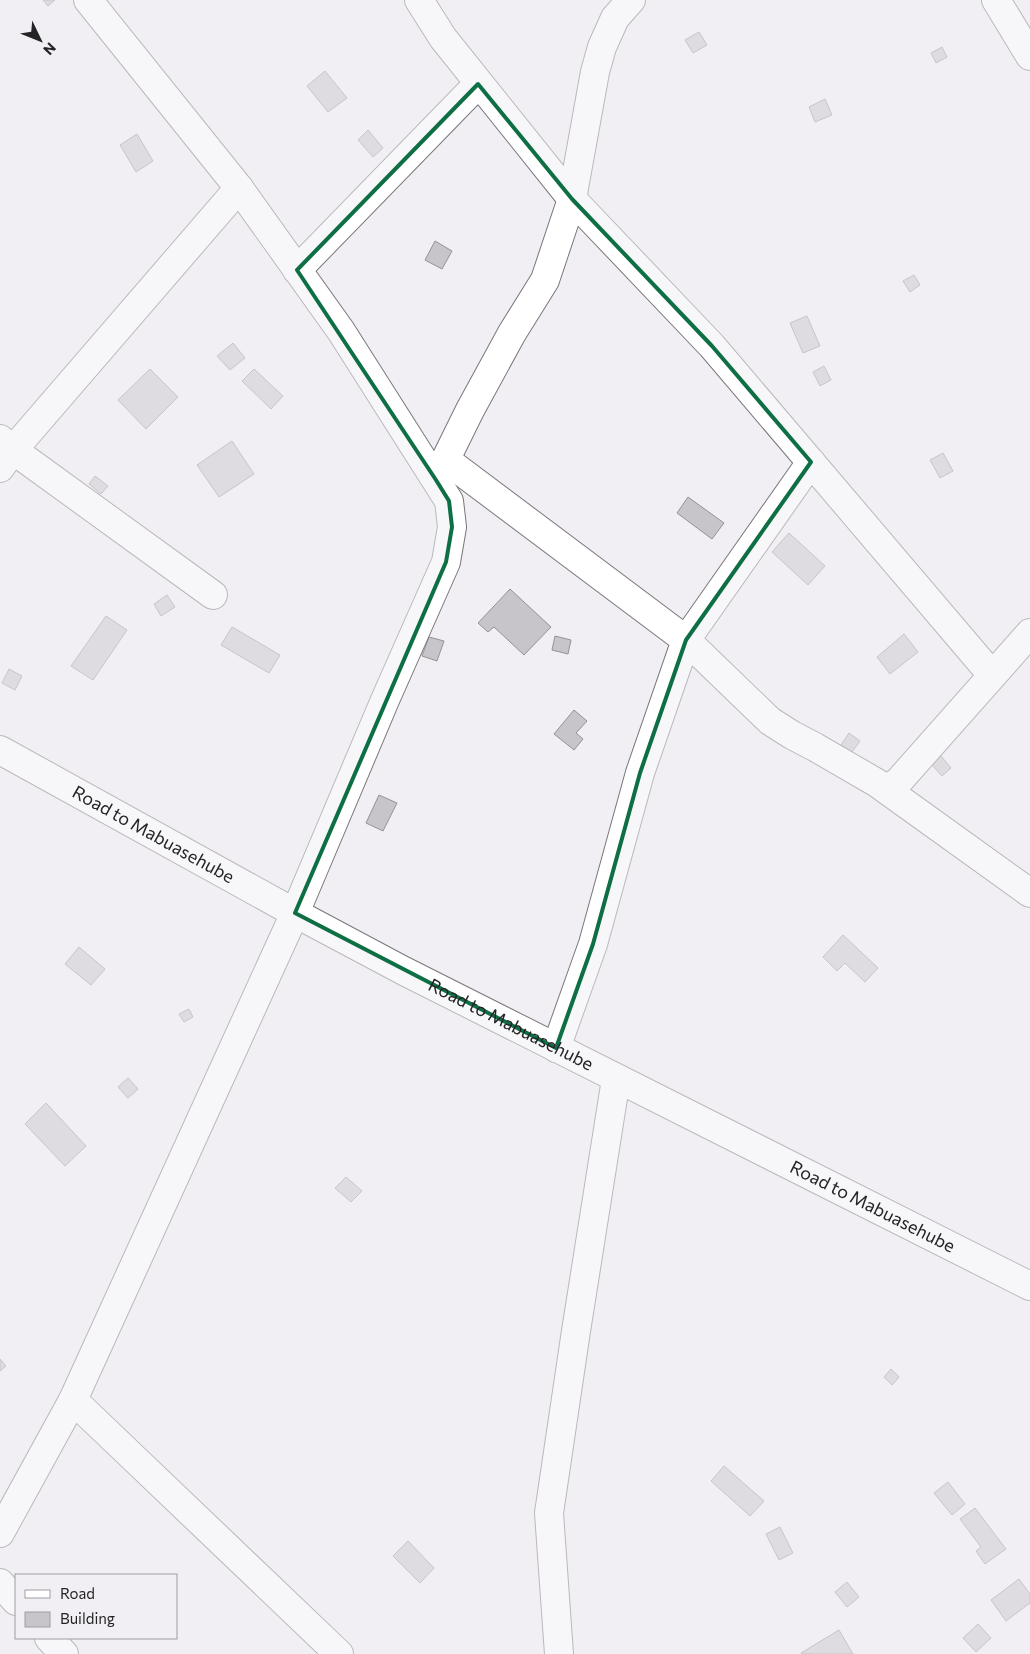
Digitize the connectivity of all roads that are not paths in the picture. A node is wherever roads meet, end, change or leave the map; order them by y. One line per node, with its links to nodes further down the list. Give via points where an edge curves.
1 (88, 0): 7 (street)
2 (419, 0): 6 (street)
3 (631, 0): 8 (street, via 615,18 594,72)
4 (996, 0): 5 (street)
5 (1030, 56)
6 (478, 84): 8 (street); 9 (street)
7 (238, 188): 9 (street); 10 (street)
8 (572, 200): 11 (street, via 712,346); 12 (street, via 545,280 470,410)
9 (297, 270): 12 (street)
10 (4, 452): 13 (street)
11 (811, 462): 15 (street); 16 (street)
12 (441, 470): 15 (street); 20 (street, via 452,526 446,562)
13 (213, 595)
14 (1030, 633): 16 (street)
15 (686, 640): 18 (street, via 770,721); 21 (street, via 640,773 594,944)
16 (992, 675): 18 (street, via 898,782)
17 (0, 750): 20 (street, Road to Mabuasehube)
18 (886, 789): 19 (street)
19 (1030, 893)
20 (295, 913): 21 (street, Road to Mabuasehube); 24 (street)
21 (556, 1048): 22 (street, Road to Mabuasehube)
22 (616, 1079): 23 (street, Road to Mabuasehube); 31 (street, via 549,1513)
23 (1030, 1286)
24 (73, 1400): 25 (street); 30 (street)
25 (0, 1533)
26 (0, 1583): 27 (street)
27 (15, 1600)
28 (50, 1639): 29 (street)
29 (64, 1654)
30 (339, 1654)
31 (558, 1654)

